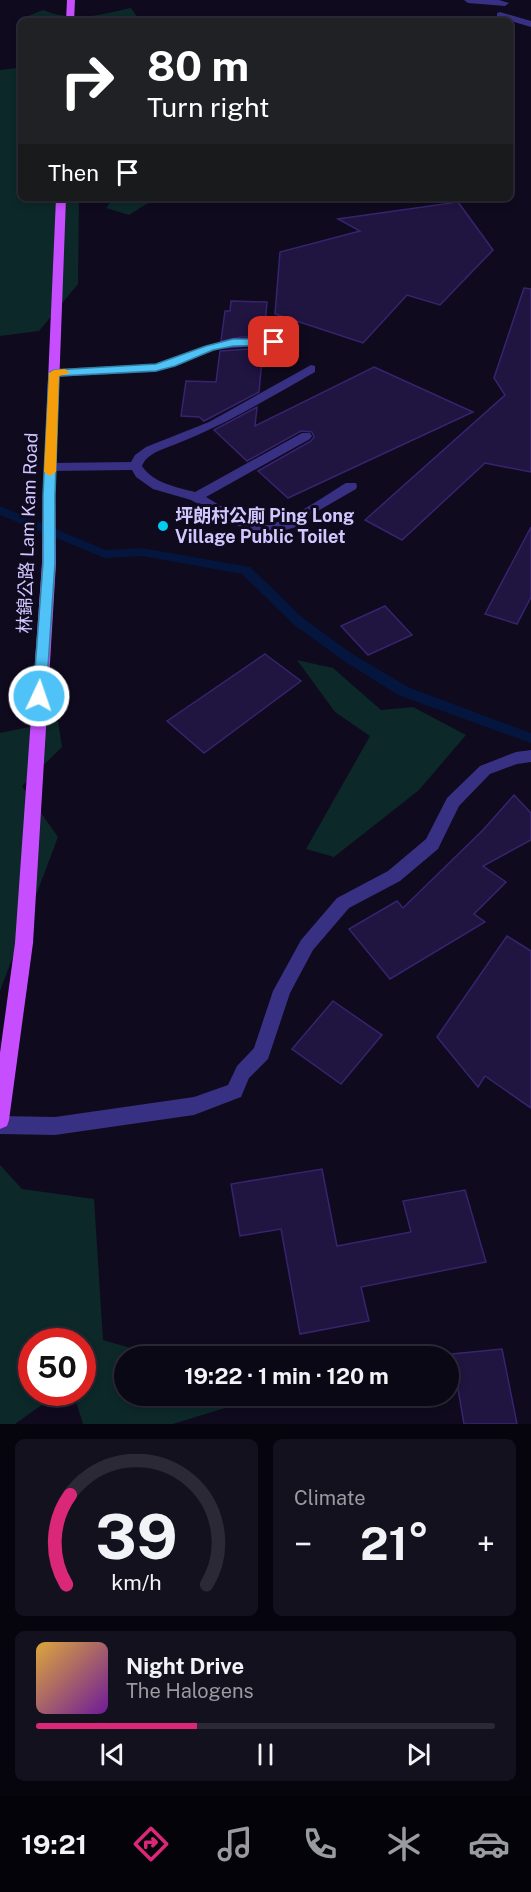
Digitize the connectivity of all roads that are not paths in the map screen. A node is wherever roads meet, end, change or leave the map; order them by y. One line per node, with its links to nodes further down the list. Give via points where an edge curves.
1 (71, 0): 5 (main road)
2 (468, 0): 3 (street)
3 (507, 1): 4 (street)
4 (496, 17)
5 (70, 18)
6 (513, 20): 7 (street)
7 (531, 24)
8 (61, 201): 11 (main road, 林錦公路 Lam Kam Road)
9 (274, 342): 11 (street, via 209,348 156,368)
10 (311, 369): 13 (street, via 213,425 150,450 139,458)
11 (54, 373): 14 (main road, 林錦公路 Lam Kam Road)
12 (306, 436): 16 (street)
13 (136, 466): 14 (street); 16 (street, via 158,486)
14 (50, 467): 18 (main road, 林錦公路 Lam Kam Road, via 49,563 24,944)
15 (351, 486): 16 (street, via 291,524 275,529 260,530 247,525)
16 (196, 497)
17 (531, 756): 19 (street, via 485,770 453,802 432,844 394,876 343,903 307,945 282,992 262,1053 243,1072 234,1091 194,1106 55,1126)
18 (3, 1079): 19 (main road, 林錦公路 Lam Kam Road)
19 (0, 1122)

